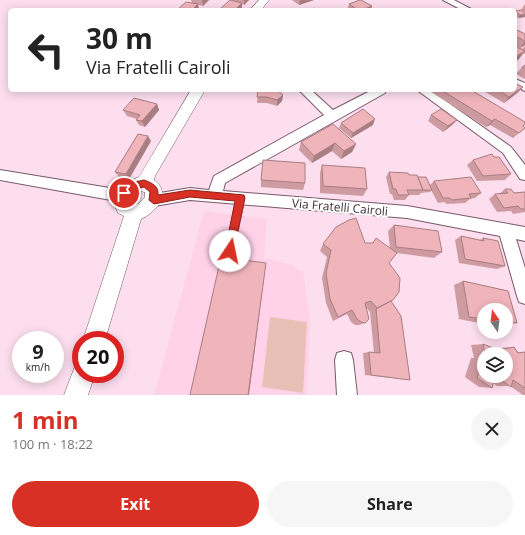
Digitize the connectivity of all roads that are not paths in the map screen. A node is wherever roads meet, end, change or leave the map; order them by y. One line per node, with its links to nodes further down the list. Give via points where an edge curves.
1 (264, 0): 4 (street)
2 (447, 0): 3 (street)
3 (459, 2)
4 (257, 8)
5 (197, 92): 12 (street)
6 (306, 92): 9 (street)
7 (377, 92): 9 (street)
8 (425, 92): 11 (street, via 507,150)
9 (332, 116): 14 (street, via 219,180)
10 (0, 175): 13 (street)
11 (525, 175)
12 (144, 184): 13 (street, via 129,187); 16 (street, via 151,186)
13 (122, 196): 17 (street, via 124,208)
14 (214, 196): 15 (street, Via Fratelli Cairoli); 16 (street, Via Fratelli Cairoli, via 190,194)
15 (241, 198): 18 (street, Via Fratelli Cairoli, via 407,212); 20 (lane)
16 (154, 200): 17 (street, via 146,209)
17 (134, 212): 22 (street)
18 (506, 231): 19 (street, Via Fratelli Cairoli); 21 (street)
19 (525, 234)
20 (230, 251)
21 (525, 296)
22 (97, 331)
23 (344, 360): 26 (street)
24 (80, 383): 25 (street)
25 (76, 395)
26 (347, 395)

